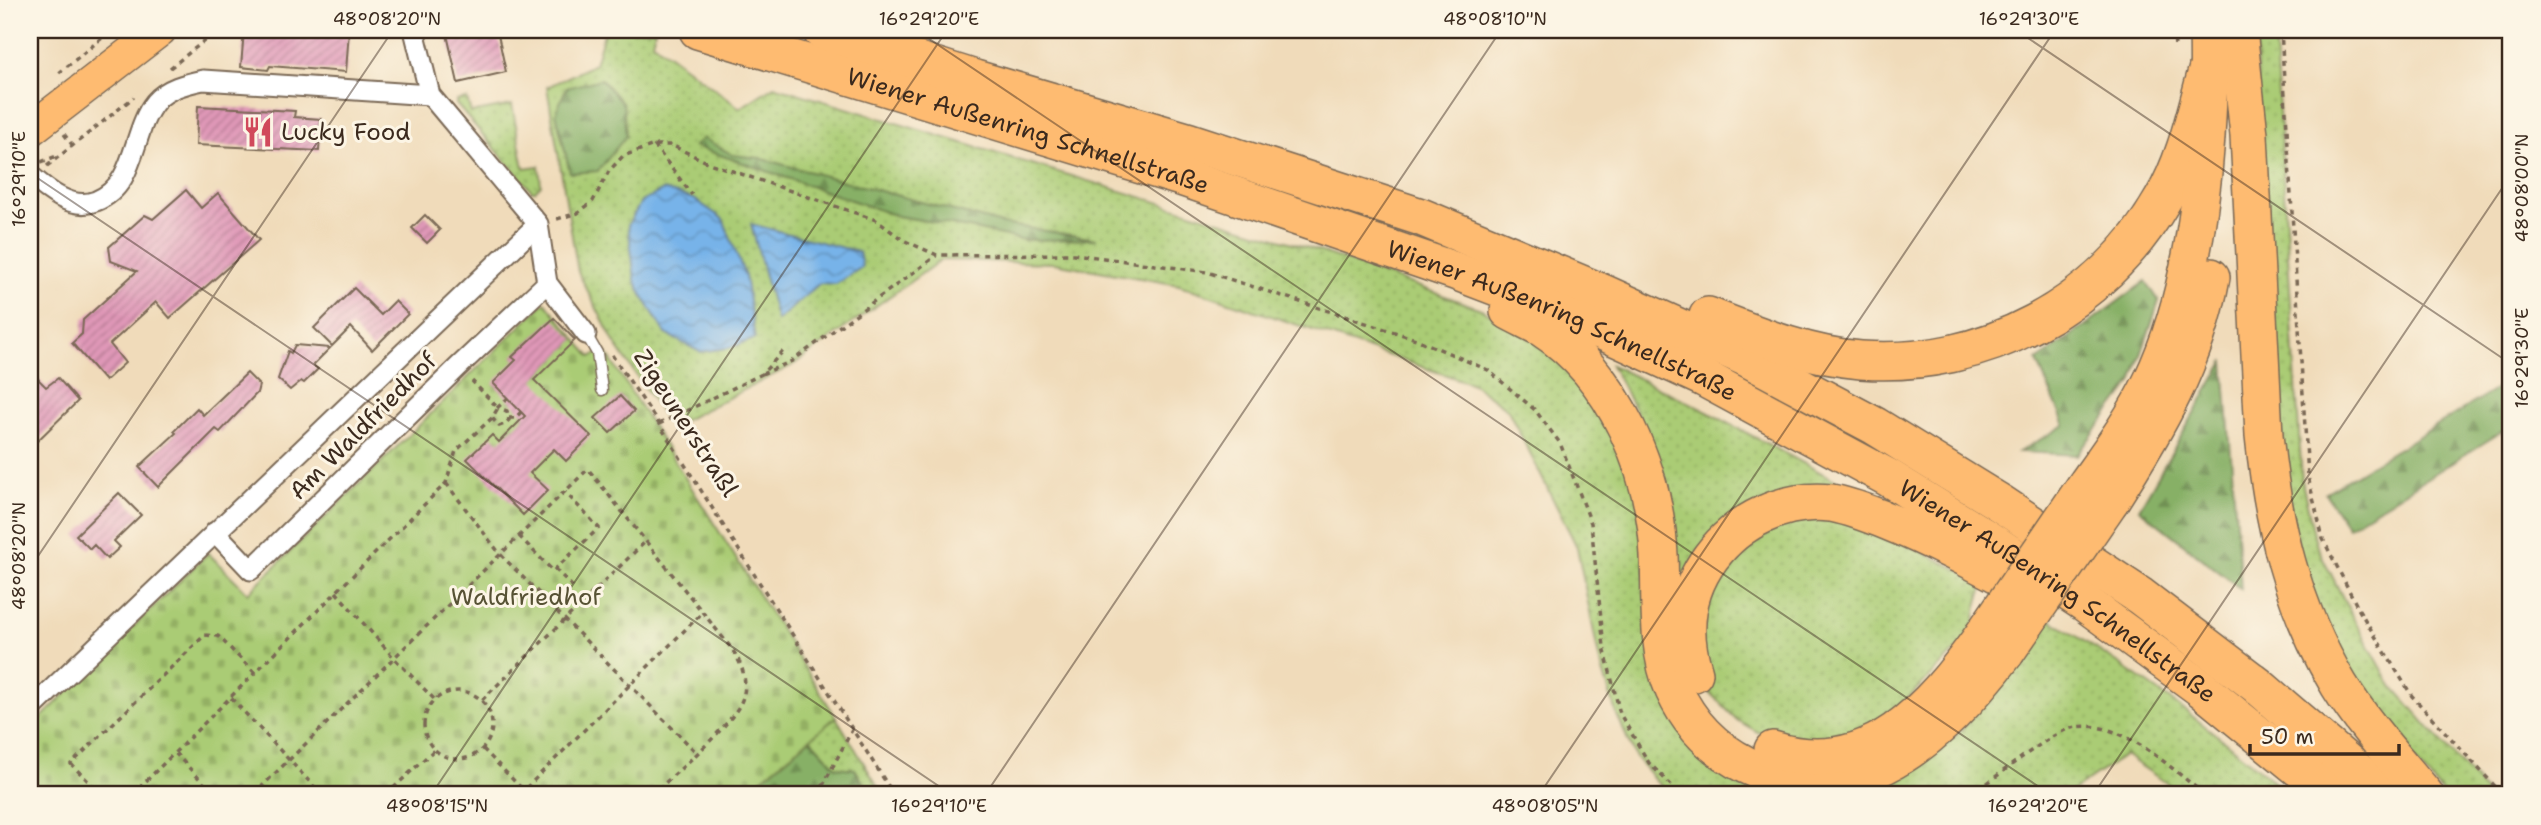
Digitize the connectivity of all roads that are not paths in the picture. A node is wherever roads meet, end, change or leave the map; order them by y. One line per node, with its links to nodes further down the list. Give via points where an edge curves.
1 (160, 30): 7 (main road)
2 (414, 30): 6 (street)
3 (698, 30): 10 (highway, Wiener Außenring Schnellstraße, via 1181,177)
4 (821, 30): 12 (highway, Wiener Außenring Schnellstraße, via 1421,217)
5 (2224, 44): 12 (highway, via 2177,172 2145,227 2096,282 2011,335 1923,358 1860,360 1795,347 1649,294); 17 (highway, bridge, via 2223,210 2198,332 2171,401 2098,493); 21 (highway, via 2249,135 2264,435 2286,562 2298,602 2340,687)
6 (430, 95): 8 (street, via 203,80 174,88 157,101 122,181 99,200 73,203); 9 (street)
7 (30, 130)
8 (30, 175)
9 (538, 223): 11 (street); 15 (street, Am Waldfriedhof)
10 (1455, 271): 16 (highway, Wiener Außenring Schnellstraße, via 1552,308 1783,419 1921,498); 17 (highway, via 1487,299 1543,329 1566,348 1584,365 1625,424 1644,467 1655,515 1666,669 1692,720 1735,760 1779,778 1803,782 1875,771 1916,748 1959,711)
11 (547, 283): 13 (street); 15 (street, Am Waldfriedhof, via 251,570)
12 (1605, 294): 20 (highway, Wiener Außenring Schnellstraße, via 1759,365 1875,426 2000,503 2151,604 2257,685)
13 (586, 334): 14 (lane, via 597,353)
14 (602, 390)
15 (215, 532): 18 (street, Am Waldfriedhof)
16 (2085, 603): 17 (highway, via 2039,595 1854,508 1812,503 1769,511 1731,534 1704,567 1687,609 1689,656 1705,697 1732,729 1788,755 1835,755 1883,740 1930,703 1956,672); 19 (highway, Wiener Außenring Schnellstraße, via 2202,689)
17 (1994, 645)
18 (30, 710)
19 (2332, 795)
20 (2385, 795)
21 (2425, 795)

